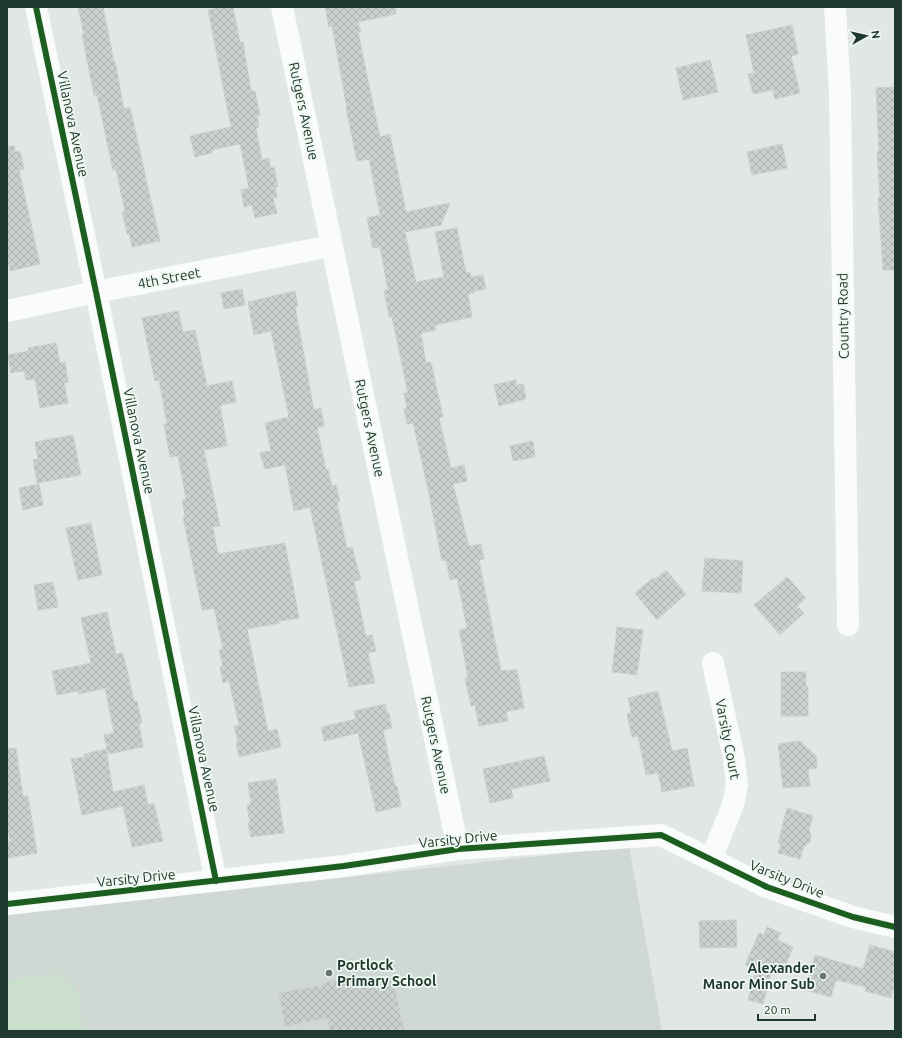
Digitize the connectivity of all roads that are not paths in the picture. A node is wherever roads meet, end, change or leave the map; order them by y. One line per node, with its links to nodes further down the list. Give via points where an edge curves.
1 (36, 7): 5 (street, Villanova Avenue)
2 (282, 7): 4 (street, Rutgers Avenue)
3 (835, 7): 7 (street, Country Road, via 840,95)
4 (331, 246): 5 (street, 4th Street); 9 (street, Rutgers Avenue)
5 (96, 292): 6 (street, 4th Street); 11 (street, Villanova Avenue)
6 (7, 311)
7 (848, 625)
8 (713, 663): 10 (street, Varsity Court, via 734,758 737,785 733,805)
9 (458, 849): 10 (street, Varsity Drive, via 661,834); 11 (street, Varsity Drive)
10 (711, 859): 13 (street, Varsity Drive, via 767,887 853,917)
11 (216, 881): 12 (street, Varsity Drive)
12 (7, 904)
13 (895, 927)

